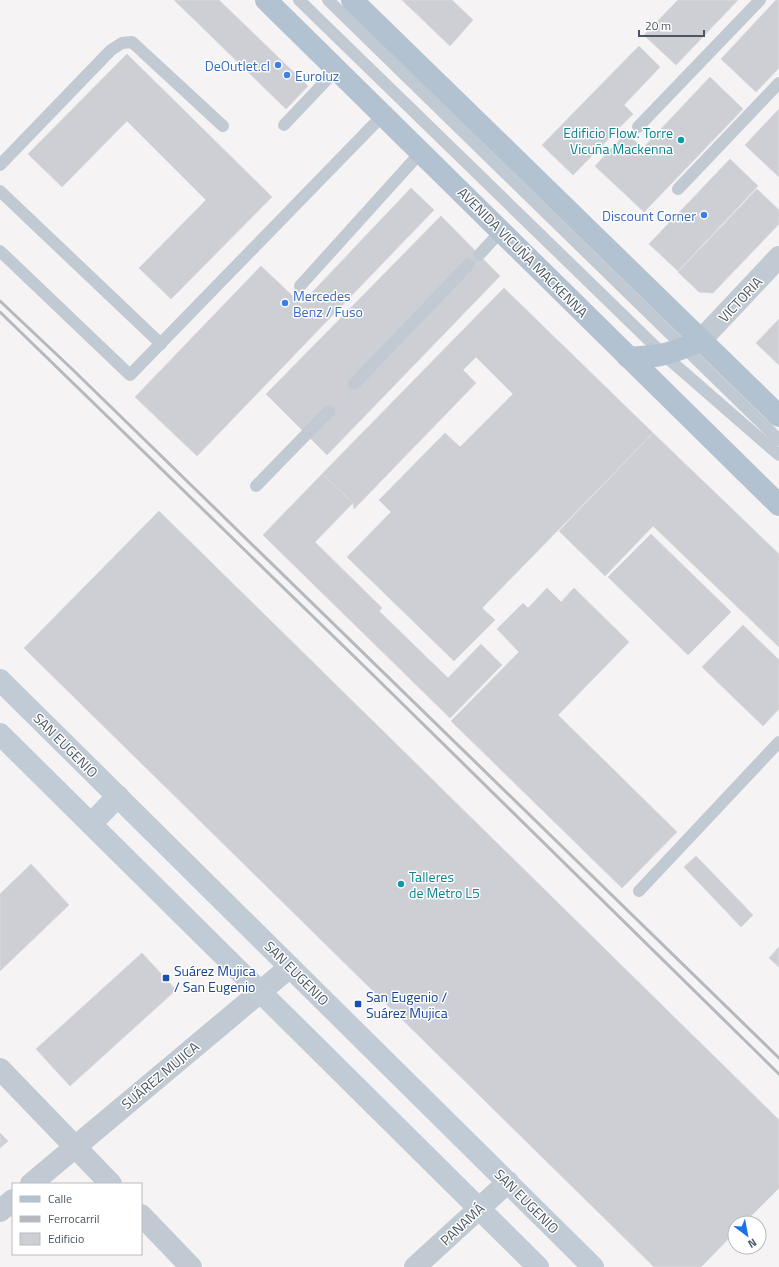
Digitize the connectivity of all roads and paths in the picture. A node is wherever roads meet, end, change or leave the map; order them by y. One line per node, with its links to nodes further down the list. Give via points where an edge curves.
1 (266, 0): 6 (main road, AVENIDA VICUÑA MACKENNA)
2 (299, 0): 24 (lane)
3 (328, 0): 23 (lane)
4 (352, 0): 23 (main road)
5 (760, 0): 11 (lane)
6 (337, 69): 8 (main road, AVENIDA VICUÑA MACKENNA); 9 (lane)
7 (779, 83): 14 (lane)
8 (383, 115): 12 (main road, AVENIDA VICUÑA MACKENNA); 22 (lane)
9 (284, 125)
10 (223, 126): 13 (lane, via 132,42 122,43 111,50)
11 (638, 127)
12 (421, 152): 16 (main road, AVENIDA VICUÑA MACKENNA); 21 (lane)
13 (0, 165)
14 (678, 189)
15 (0, 191): 22 (lane)
16 (501, 231): 18 (lane); 25 (main road, AVENIDA VICUÑA MACKENNA)
17 (0, 251): 22 (lane, via 130,374)
18 (479, 255)
19 (779, 257): 23 (street, VICTORIA)
20 (469, 264): 26 (lane)
21 (300, 286)
22 (160, 344)
23 (692, 344): 24 (main road); 28 (main road); 29 (lane)
24 (664, 355): 25 (main road); 30 (lane)
25 (628, 357): 32 (main road, AVENIDA VICUÑA MACKENNA)
26 (354, 384)
27 (329, 411): 31 (lane)
28 (779, 416)
29 (779, 440)
30 (779, 455)
31 (256, 486)
32 (779, 505)
33 (0, 680): 36 (main road, SAN EUGENIO)
34 (0, 734): 37 (main road)
35 (779, 742): 38 (lane)
36 (118, 796): 37 (main road); 39 (main road, SAN EUGENIO)
37 (91, 824): 40 (main road)
38 (639, 891)
39 (290, 967): 40 (street, SUÁREZ MUJICA); 43 (main road, SAN EUGENIO)
40 (261, 991): 42 (street, SUÁREZ MUJICA); 47 (main road)
41 (0, 1069): 42 (street)
42 (75, 1146): 44 (street, SUÁREZ MUJICA); 45 (street)
43 (508, 1182): 47 (street, PANAMÁ); 53 (main road, SAN EUGENIO)
44 (32, 1183)
45 (110, 1183)
46 (12, 1201): 48 (street)
47 (479, 1208): 51 (street, PANAMÁ); 52 (main road)
48 (0, 1211)
49 (142, 1217): 50 (street)
50 (190, 1267)
51 (415, 1267)
52 (538, 1267)
53 (593, 1267)

